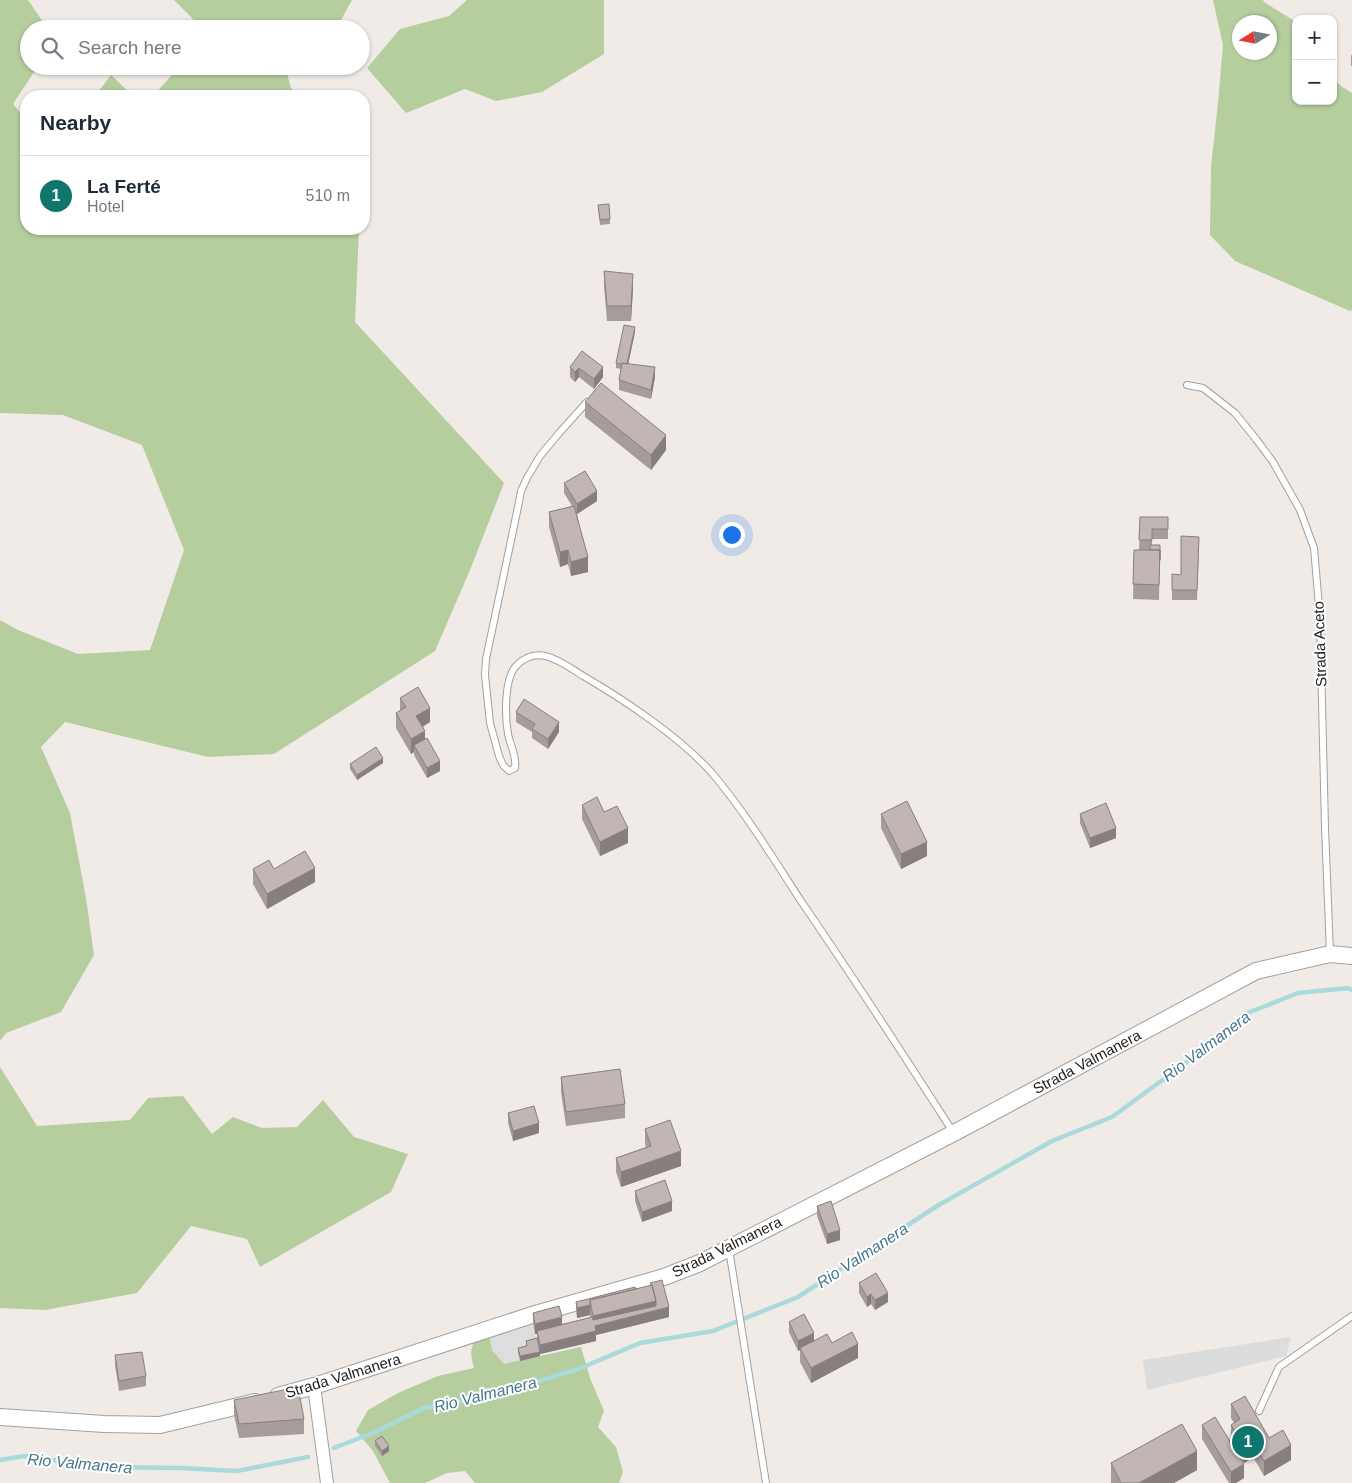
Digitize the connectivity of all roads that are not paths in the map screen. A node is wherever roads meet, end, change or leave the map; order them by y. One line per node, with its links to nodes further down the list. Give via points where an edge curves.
1 (1187, 385): 3 (lane, Strada Aceto, via 1202,388 1235,412 1273,462 1300,510 1314,548 1320,618)
2 (586, 402): 5 (lane, via 540,456 527,478 520,499 484,676 498,756 509,771 515,768 508,734 506,692 515,667 541,654 553,657 598,684 674,738 711,773 741,811)
3 (1330, 954): 4 (street, Strada Valmanera); 5 (street, Strada Valmanera, via 1256,971)
4 (1352, 956)
5 (954, 1133): 6 (street, Strada Valmanera)
6 (729, 1248): 8 (street, Strada Valmanera, via 664,1277 532,1315); 12 (lane)
7 (1352, 1316): 9 (lane, via 1279,1367)
8 (314, 1386): 10 (street, Strada Valmanera, via 160,1425); 11 (street)
9 (1259, 1411)
10 (0, 1417)
11 (327, 1483)
12 (766, 1483)

